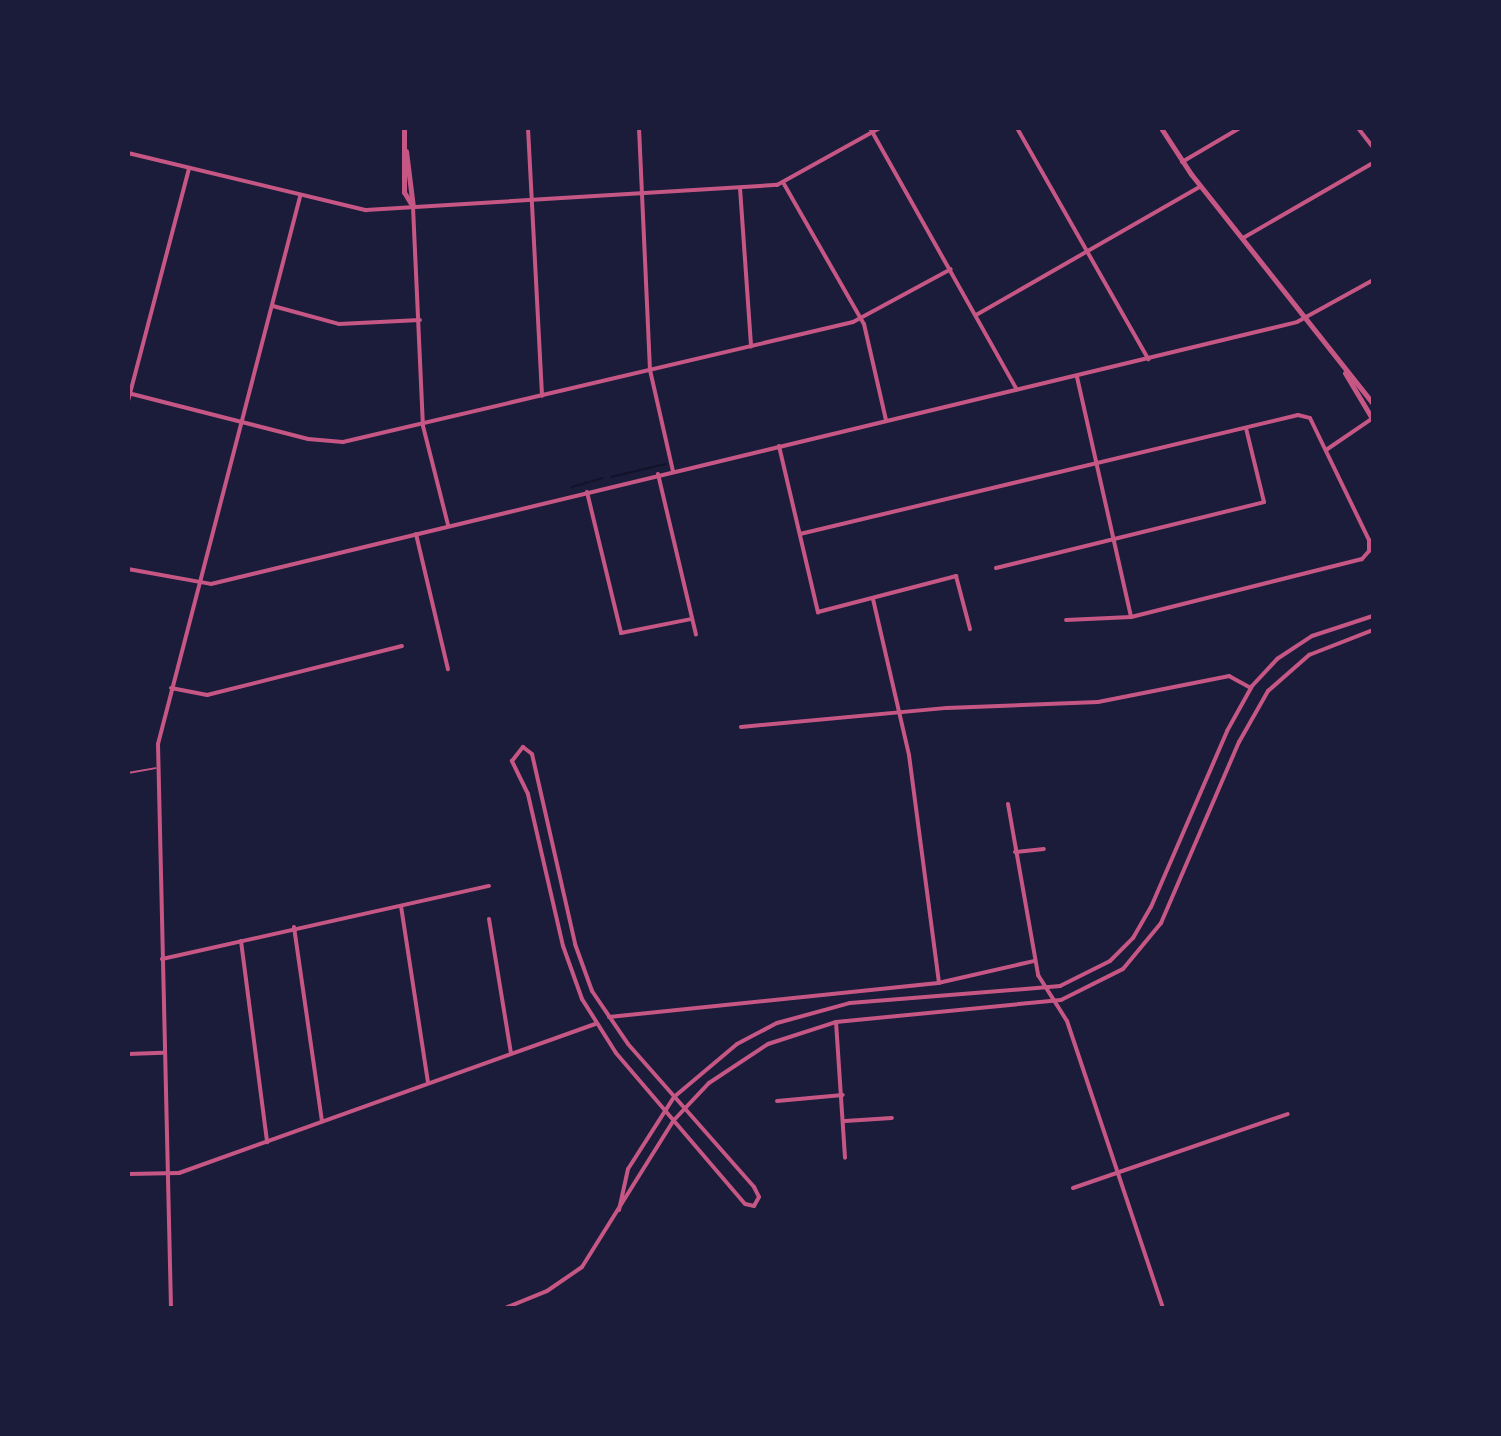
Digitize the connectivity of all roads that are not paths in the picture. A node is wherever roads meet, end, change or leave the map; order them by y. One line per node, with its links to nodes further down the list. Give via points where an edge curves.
1 (404, 128): 11 (street)
2 (528, 128): 21 (street)
3 (639, 128): 19 (street)
4 (880, 128): 9 (street)
5 (1017, 128): 24 (street)
6 (1161, 128): 13 (street)
7 (1240, 128): 13 (street)
8 (1358, 128): 10 (street)
9 (871, 130): 16 (street); 25 (street)
10 (1373, 147)
11 (406, 150): 22 (street); 22 (street, via 404,192)
12 (128, 153): 15 (street)
13 (1182, 162): 17 (street)
14 (1373, 163): 23 (street)
15 (189, 168): 20 (street); 38 (street)
16 (784, 184): 18 (street); 30 (street)
17 (1201, 186): 23 (street); 24 (street)
18 (740, 188): 19 (street); 32 (street)
19 (642, 193): 21 (street); 35 (street)
20 (300, 197): 22 (street, via 355,210); 27 (street)
21 (532, 200): 22 (street); 39 (street)
22 (413, 207): 31 (street)
23 (1243, 238): 29 (street)
24 (1088, 251): 28 (street); 33 (street)
25 (951, 269): 28 (street); 30 (street)
26 (1373, 280): 29 (street)
27 (272, 306): 31 (street, via 339,324); 44 (street)
28 (976, 315): 37 (street)
29 (1307, 318): 33 (street); 34 (street)
30 (862, 319): 32 (street); 43 (street)
31 (420, 320): 45 (street)
32 (751, 347): 35 (street)
33 (1148, 359): 36 (street)
34 (1340, 365): 41 (street); 42 (street)
35 (650, 370): 39 (street); 50 (street)
36 (1077, 377): 37 (street); 49 (street)
37 (1017, 390): 43 (street)
38 (129, 393): 40 (street); 44 (street)
39 (542, 396): 45 (street)
40 (128, 401)
41 (1373, 404)
42 (1373, 419): 48 (street)
43 (886, 420): 47 (street)
44 (241, 423): 45 (street, via 331,443); 59 (street)
45 (423, 426): 53 (street)
46 (1246, 428): 48 (street, via 1306,415); 49 (street); 56 (street, via 1264,502)
47 (779, 446): 50 (street); 55 (street)
48 (1326, 450): 62 (street, via 1369,540 1362,559)
49 (1098, 464): 55 (street); 56 (street)
50 (673, 471): 51 (street)
51 (658, 474): 52 (street); 63 (street)
52 (587, 492): 53 (street); 63 (street, via 621,633)
53 (448, 526): 54 (street)
54 (416, 534): 59 (street); 69 (street)
55 (800, 534): 60 (street, via 818,612)
56 (1114, 540): 57 (street); 62 (street)
57 (996, 568)
58 (128, 569): 59 (street)
59 (198, 586): 70 (street)
60 (873, 599): 65 (street, via 956,576); 72 (street)
61 (1373, 616): 71 (street, via 1295,646)
62 (1131, 617): 64 (street)
63 (691, 619): 67 (street)
64 (1066, 620)
65 (970, 629)
66 (1373, 630): 88 (street, via 1309,655 1268,691 1148,943 1107,981)
67 (696, 635)
68 (402, 646): 70 (street, via 207,695)
69 (448, 669)
70 (171, 688): 74 (street)
71 (1251, 688): 72 (street, via 1229,676 1098,702); 87 (street, via 1133,938 1086,977)
72 (901, 712): 73 (street); 86 (street)
73 (741, 727)
74 (156, 768): 75 (lane); 84 (street)
75 (128, 773)
76 (1008, 804): 78 (street)
77 (1044, 849): 78 (street)
78 (1015, 852): 85 (street)
79 (489, 886): 80 (street)
80 (401, 905): 82 (street); 95 (street)
81 (489, 919): 93 (street)
82 (294, 927): 83 (street); 104 (street)
83 (241, 941): 84 (street); 106 (street)
84 (162, 959): 92 (street)
85 (1034, 961): 86 (street); 87 (street)
86 (939, 983): 89 (street)
87 (1045, 987): 88 (street); 97 (street, via 850,1003 807,1012 737,1044)
88 (1056, 1001): 90 (street); 110 (street)
89 (608, 1017): 91 (street, via 575,944 532,754 519,748 512,761 528,794 563,946); 97 (street)
90 (836, 1022): 96 (street); 100 (street, via 796,1032 747,1055)
91 (595, 1024): 93 (street); 99 (street)
92 (163, 1053): 94 (street); 109 (street)
93 (511, 1053): 95 (street)
94 (128, 1054)
95 (428, 1082): 104 (street)
96 (843, 1095): 98 (street); 105 (street)
97 (674, 1097): 99 (street); 100 (street)
98 (777, 1101)
99 (665, 1108): 103 (street); 112 (street, via 628,1169)
100 (684, 1109): 103 (street); 103 (street, via 749,1182 758,1202 751,1207 742,1200)
101 (1288, 1114): 110 (street)
102 (892, 1118): 105 (street)
103 (674, 1120): 112 (street)
104 (322, 1121): 106 (street)
105 (845, 1121): 107 (street)
106 (267, 1142): 109 (street)
107 (845, 1158)
108 (128, 1174): 109 (street)
109 (165, 1175): 113 (street)
110 (1119, 1175): 111 (street); 115 (street)
111 (1073, 1188)
112 (619, 1210): 114 (street, via 600,1244 574,1274)
113 (171, 1308)
114 (505, 1308)
115 (1163, 1308)

